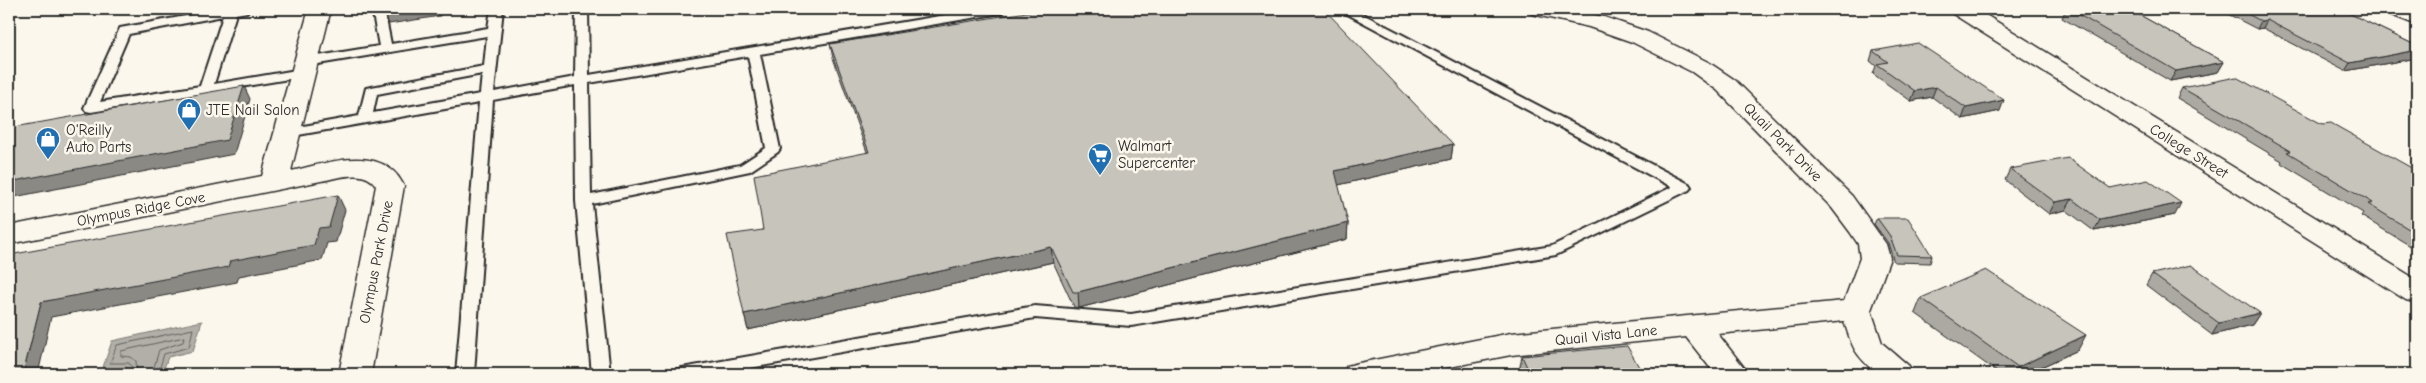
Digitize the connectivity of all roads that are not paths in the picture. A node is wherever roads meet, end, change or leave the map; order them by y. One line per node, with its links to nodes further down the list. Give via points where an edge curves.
1 (320, 9): 15 (street)
2 (378, 9): 13 (lane)
3 (497, 9): 12 (lane)
4 (582, 9): 17 (lane)
5 (1001, 9): 14 (lane)
6 (1344, 9): 31 (lane, via 1684,186 1556,250 1131,320 1035,312)
7 (1540, 9): 26 (street, Quail Park Drive, via 1596,22 1640,37 1692,62 1726,85 1842,202 1872,244 1875,258)
8 (1961, 9): 25 (street, College Street)
9 (2397, 9): 11 (street)
10 (237, 10): 18 (lane); 18 (lane, via 124,31 91,108)
11 (2417, 18)
12 (493, 31): 13 (lane); 16 (lane)
13 (385, 49): 15 (lane)
14 (753, 51): 17 (lane); 23 (lane, via 773,149 745,168)
15 (304, 68): 18 (lane); 21 (street)
16 (489, 70): 19 (lane); 20 (lane, via 371,91)
17 (582, 80): 19 (lane); 23 (lane)
18 (205, 90)
19 (486, 97): 20 (lane); 29 (lane)
20 (365, 119): 21 (lane)
21 (286, 132): 22 (street)
22 (274, 183): 24 (street, Olympus Ridge Cove); 28 (street, Olympus Park Drive, via 345,169 372,168 386,176 390,186)
23 (584, 201): 30 (lane)
24 (9, 235)
25 (2417, 293)
26 (1856, 310): 27 (street, Quail Vista Lane); 34 (street, via 1868,348)
27 (1693, 325): 32 (street, Quail Vista Lane, via 1511,344); 33 (street)
28 (355, 374)
29 (465, 374)
30 (600, 374)
31 (682, 374)
32 (1359, 374)
33 (1733, 374)
34 (1897, 374)

